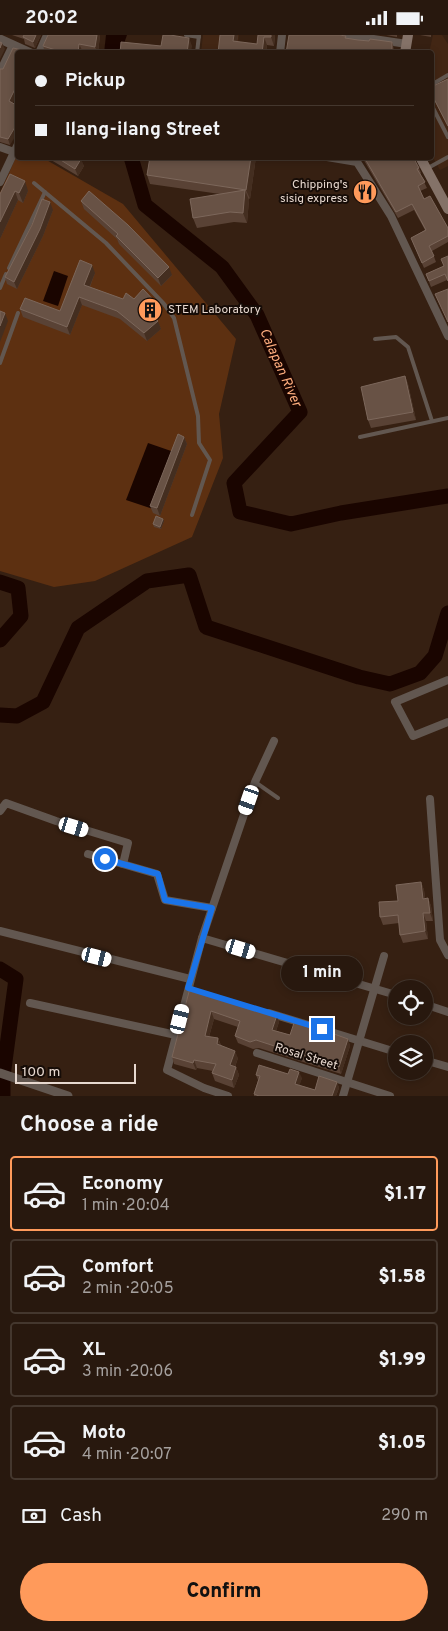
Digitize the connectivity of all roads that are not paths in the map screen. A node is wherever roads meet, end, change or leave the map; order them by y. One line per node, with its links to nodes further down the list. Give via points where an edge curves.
1 (48, 35): 10 (street)
2 (186, 35): 5 (lane)
3 (282, 35): 12 (street)
4 (347, 35): 7 (street)
5 (199, 36): 11 (lane)
6 (0, 39): 8 (street)
7 (407, 44)
8 (13, 45): 9 (street); 13 (street)
9 (24, 50)
10 (40, 50)
11 (197, 50)
12 (280, 50)
13 (0, 72)
14 (448, 75): 15 (lane)
15 (434, 83)
16 (434, 110): 17 (lane)
17 (448, 137)
18 (0, 147): 19 (street)
19 (14, 152): 24 (street)
20 (448, 157): 23 (lane)
21 (345, 160): 30 (street, via 357,162 391,216)
22 (422, 160): 23 (main road)
23 (426, 169): 27 (main road)
24 (0, 181)
25 (34, 183): 26 (lane)
26 (45, 192): 28 (lane); 36 (lane, via 106,243 174,318 198,416 199,443 210,460)
27 (448, 209)
28 (0, 288)
29 (18, 313): 32 (lane)
30 (448, 335)
31 (375, 339): 34 (lane, via 396,337 408,347)
32 (0, 363)
33 (448, 418): 34 (lane)
34 (432, 421): 35 (lane)
35 (360, 437)
36 (192, 515)
37 (448, 679): 38 (street, via 395,702 413,736)
38 (446, 723): 39 (street)
39 (448, 731)
40 (274, 741): 41 (street)
41 (256, 782): 42 (lane); 47 (street)
42 (278, 798)
43 (430, 799): 50 (street, via 440,940)
44 (0, 811): 46 (street, via 6,803 128,843)
45 (88, 854): 46 (street)
46 (123, 863): 47 (street, via 158,874 165,900)
47 (212, 908): 49 (street)
48 (0, 931): 52 (street)
49 (202, 938): 52 (street); 54 (street)
50 (448, 955)
51 (384, 957): 54 (street, Rosal Street)
52 (190, 979): 53 (street)
53 (188, 988): 55 (street); 61 (street)
54 (375, 989): 56 (street); 62 (street, Rosal Street)
55 (198, 991)
56 (388, 993)
57 (30, 1003): 61 (street)
58 (433, 1007): 60 (street)
59 (264, 1011): 62 (street)
60 (448, 1011)
61 (176, 1035): 69 (street, via 167,1070)
62 (360, 1041): 63 (street); 68 (street, Rosal Street)
63 (388, 1050)
64 (257, 1053): 68 (street, Rosal Street)
65 (433, 1063): 66 (street)
66 (448, 1067)
67 (0, 1073): 70 (street)
68 (348, 1082): 72 (street, Rosal Street); 73 (street, Rosal Street)
69 (204, 1092): 71 (street)
70 (67, 1096)
71 (228, 1096)
72 (343, 1096)
73 (390, 1096)

